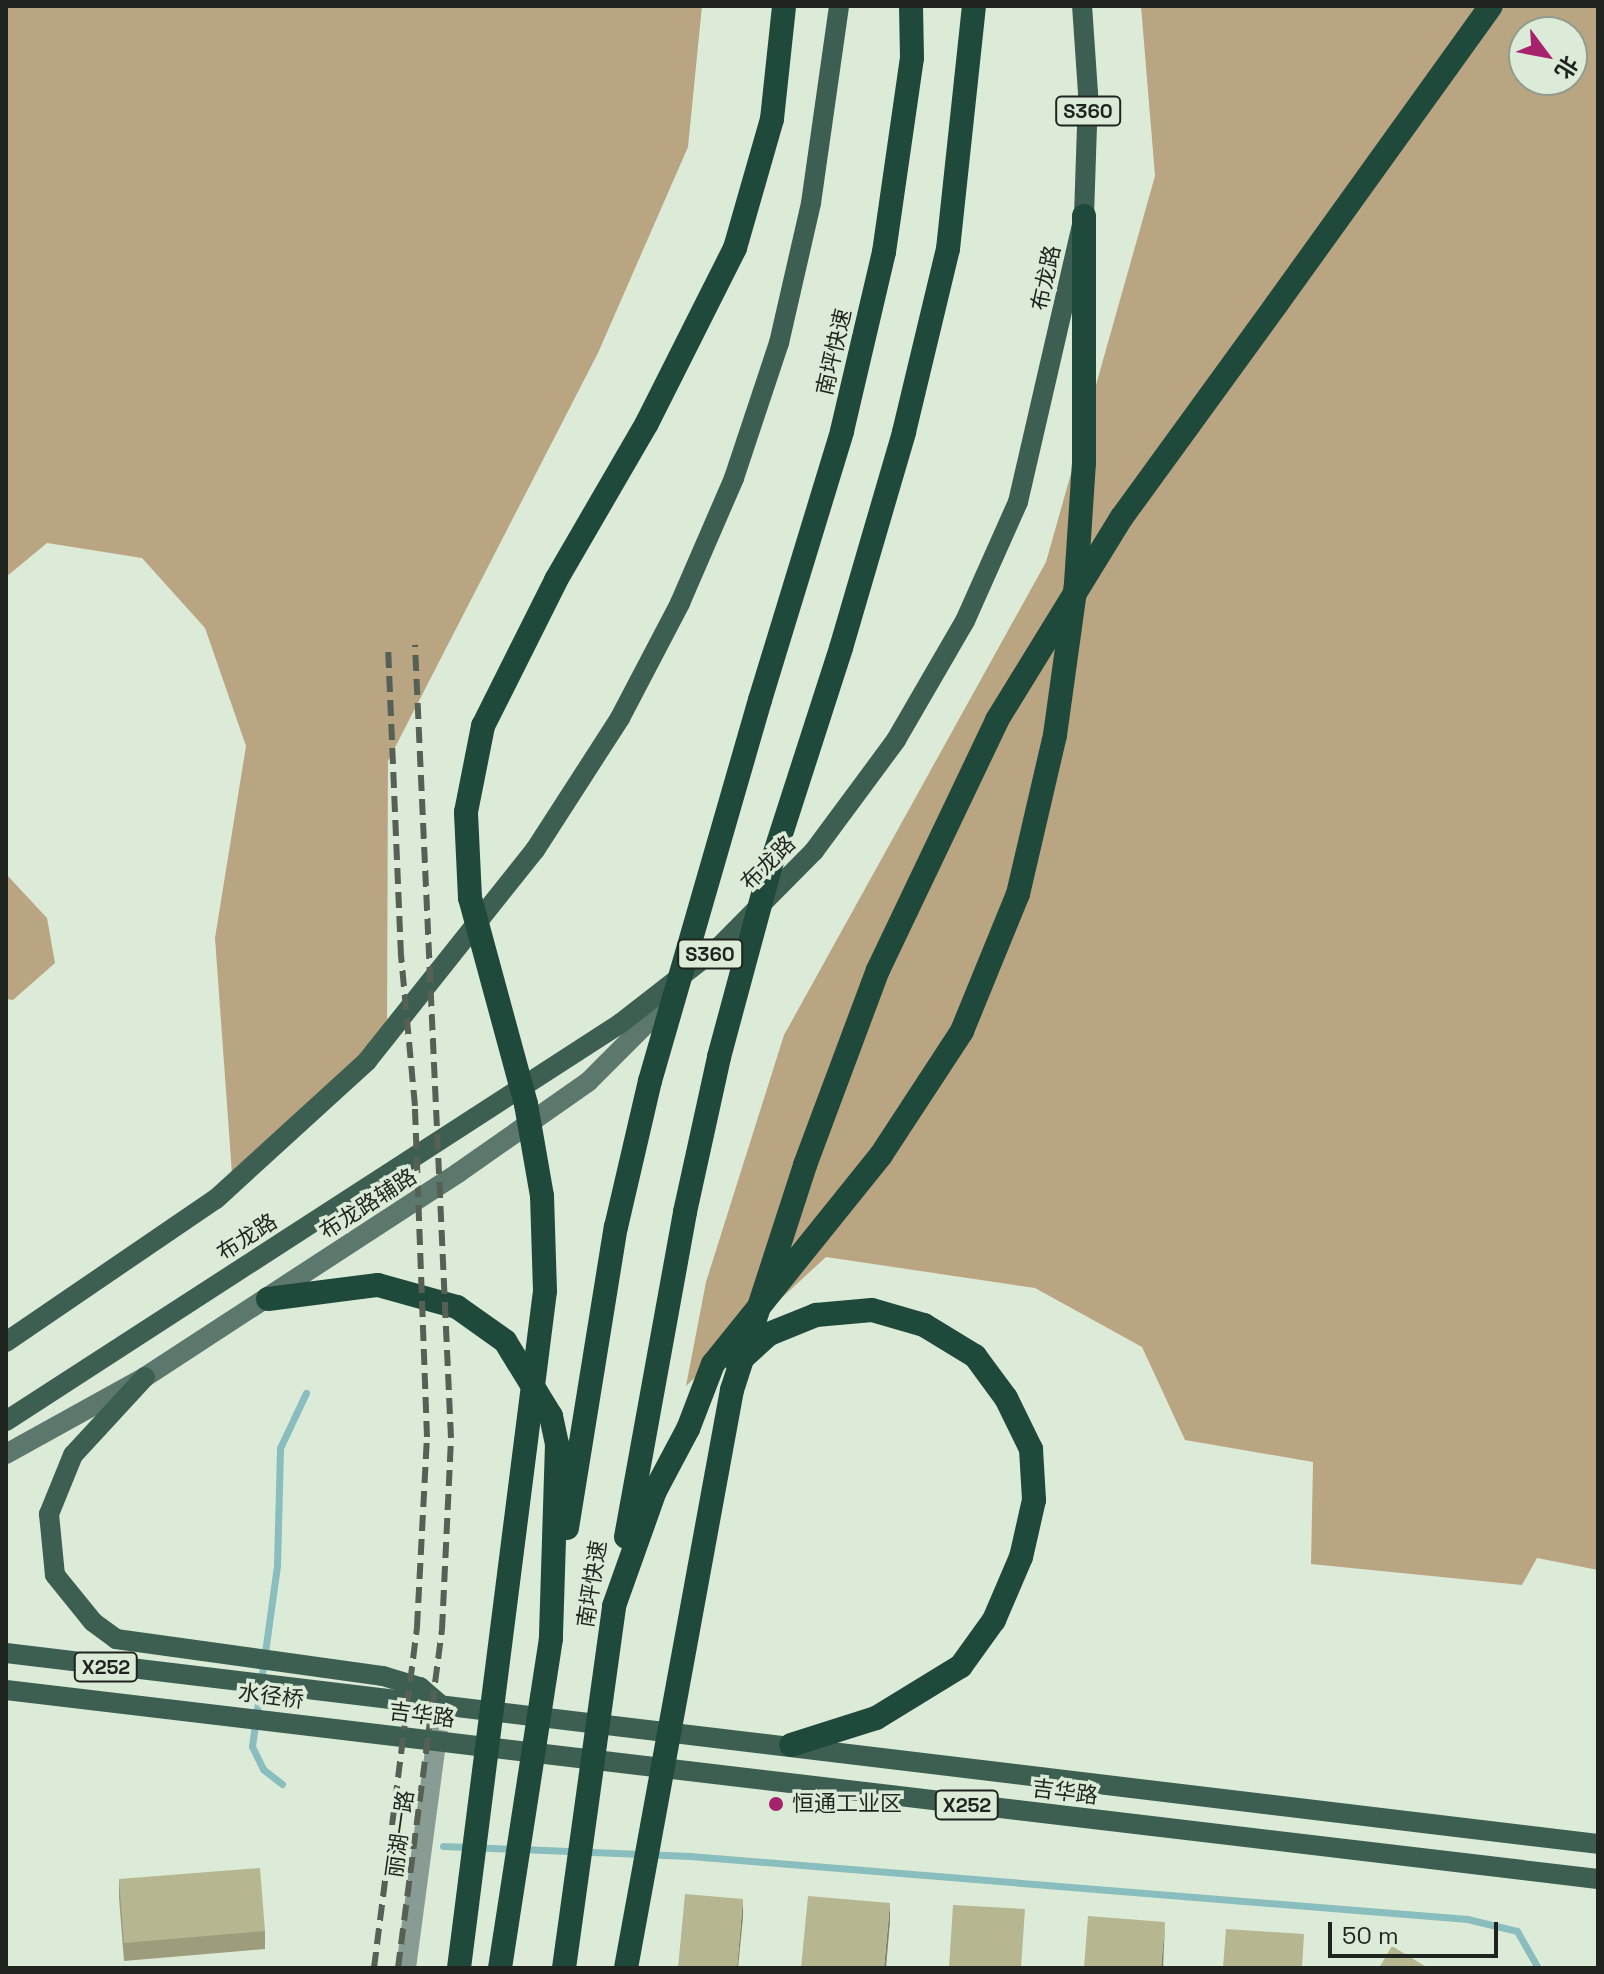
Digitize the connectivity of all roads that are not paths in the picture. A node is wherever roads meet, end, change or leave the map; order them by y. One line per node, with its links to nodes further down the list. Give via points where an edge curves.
1 (784, 6): 27 (highway, bridge, via 772,119 735,248 483,726 466,812 470,898 526,1104 542,1196 545,1291)
2 (839, 6): 10 (main road, via 811,203 779,343 734,478 680,603 620,718 535,850 367,1061 216,1199)
3 (911, 6): 16 (highway, 南坪快速, bridge, via 912,58 884,252 842,431 650,1081 616,1227)
4 (974, 6): 15 (highway, 南坪快速, bridge, via 948,249 904,432 770,868 719,1057 685,1212)
5 (1082, 6): 7 (main road, 布龙路 / S360, via 1088,93)
6 (1491, 6): 30 (highway, bridge, via 1122,517 997,720 878,970 805,1165 732,1390)
7 (1084, 216): 8 (main road, 布龙路 / S360, via 1018,502 965,621 896,740 814,851); 13 (highway, via 1084,463 1076,583 1055,735 1018,894 962,1031 881,1155 713,1364)
8 (720, 946): 9 (main road, 布龙路辅路, via 588,1082); 12 (main road, 布龙路 / S360, via 621,1023 495,1107)
9 (268, 1299): 11 (main road, 布龙路辅路); 16 (highway, via 378,1285 457,1307 505,1341 551,1416 557,1444)
10 (6, 1342)
11 (145, 1377): 14 (main road, 布龙路辅路); 20 (main road, via 73,1455 49,1514 55,1575 93,1622 116,1639 343,1670 420,1687)
12 (6, 1421)
13 (688, 1429): 15 (highway, via 655,1491); 23 (highway, via 729,1370 769,1334 816,1315 872,1310 924,1325 975,1356 1006,1398 1031,1449 1034,1500 1021,1557 994,1620 961,1666 876,1718)
14 (6, 1454)
15 (614, 1606): 29 (highway, 南坪快速, bridge)
16 (551, 1639): 28 (highway, 南坪快速, bridge)
17 (6, 1653): 19 (main road, 水径桥 / X252)
18 (6, 1690): 21 (main road, 水径桥 / X252)
19 (343, 1694): 20 (main road, 吉华路 / X252)
20 (441, 1706): 22 (street, 丽湖一路); 23 (main road, 吉华路 / X252)
21 (337, 1729): 22 (main road, 吉华路 / X252)
22 (437, 1742): 25 (main road, 吉华路 / X252); 26 (street, 丽湖一路)
23 (791, 1745): 24 (main road, 吉华路 / X252)
24 (1598, 1844)
25 (1598, 1879)
26 (406, 1968)
27 (459, 1968)
28 (500, 1968)
29 (564, 1968)
30 (626, 1968)

